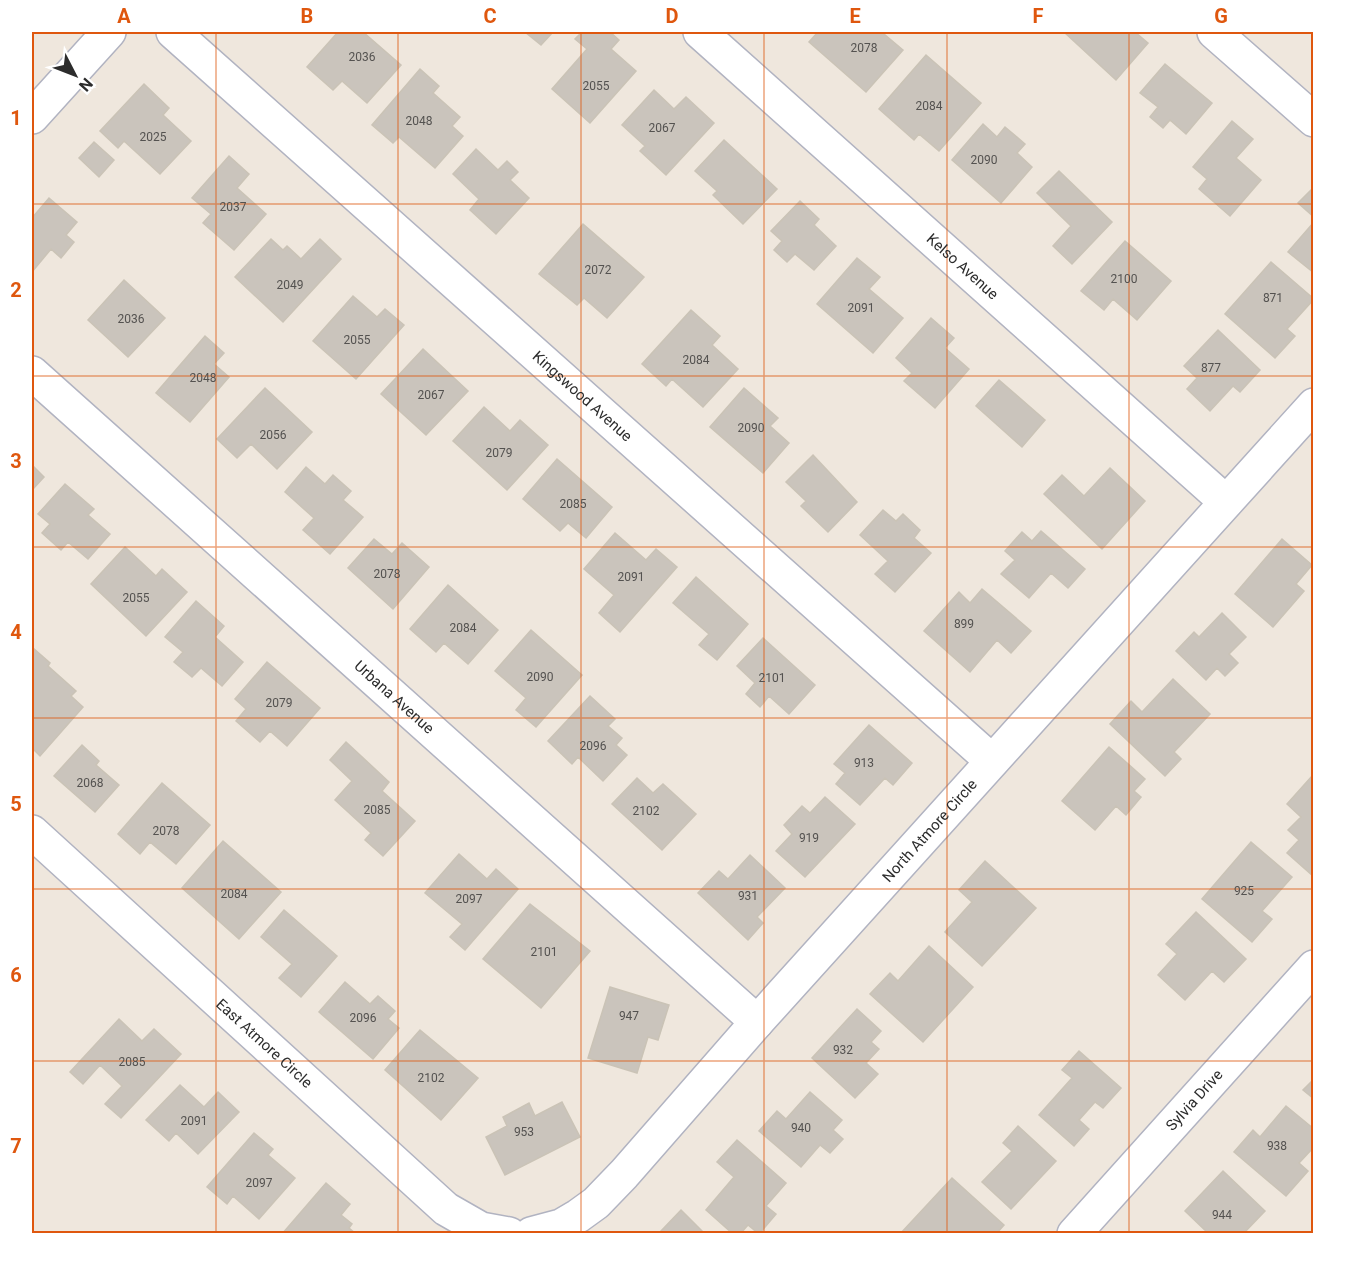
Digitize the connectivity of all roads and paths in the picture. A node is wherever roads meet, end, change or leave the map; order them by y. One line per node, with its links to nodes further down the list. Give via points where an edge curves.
1 (109, 32): 5 (street)
2 (173, 32): 10 (street, Kingswood Avenue)
3 (700, 32): 9 (street, Kelso Avenue)
4 (1214, 32): 6 (street)
5 (32, 117)
6 (1314, 120)
7 (32, 373): 13 (street, Urbana Avenue)
8 (1314, 405): 9 (street, North Atmore Circle)
9 (1226, 502): 10 (street, North Atmore Circle)
10 (992, 761): 13 (street, North Atmore Circle)
11 (32, 832): 14 (street, East Atmore Circle, via 446,1209 481,1229)
12 (1314, 967): 16 (street, Sylvia Drive)
13 (757, 1022): 15 (street, North Atmore Circle, via 596,1203 561,1226)
14 (509, 1233)
15 (531, 1233)
16 (1074, 1233)

